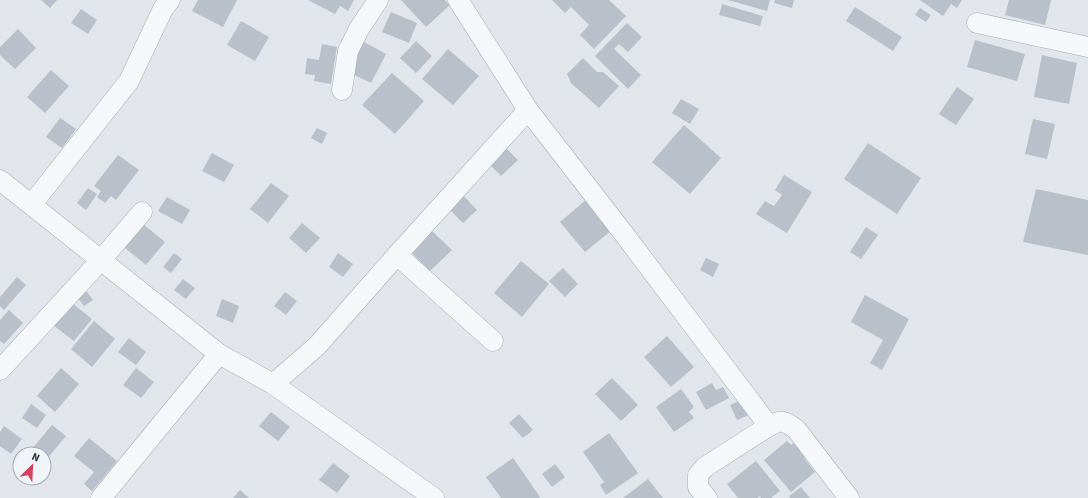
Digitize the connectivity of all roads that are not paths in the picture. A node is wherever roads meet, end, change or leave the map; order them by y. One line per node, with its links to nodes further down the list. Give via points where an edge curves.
1 (170, 0): 9 (street, via 163,9 129,81)
2 (378, 0): 6 (street, via 348,51)
3 (458, 0): 7 (street)
4 (977, 23): 5 (street)
5 (1088, 47)
6 (342, 90)
7 (528, 110): 11 (street); 17 (street)
8 (0, 180): 9 (street)
9 (32, 204): 12 (street)
10 (142, 212): 12 (street)
11 (397, 255): 13 (street); 16 (street, via 317,346)
12 (101, 260): 14 (street); 15 (street)
13 (493, 341)
14 (219, 354): 16 (street); 18 (street)
15 (0, 370)
16 (273, 384): 19 (street)
17 (769, 426): 20 (street, via 705,467 698,475 698,487); 21 (street, via 778,421 796,429)
18 (101, 498)
19 (434, 498)
20 (707, 498)
21 (848, 498)

